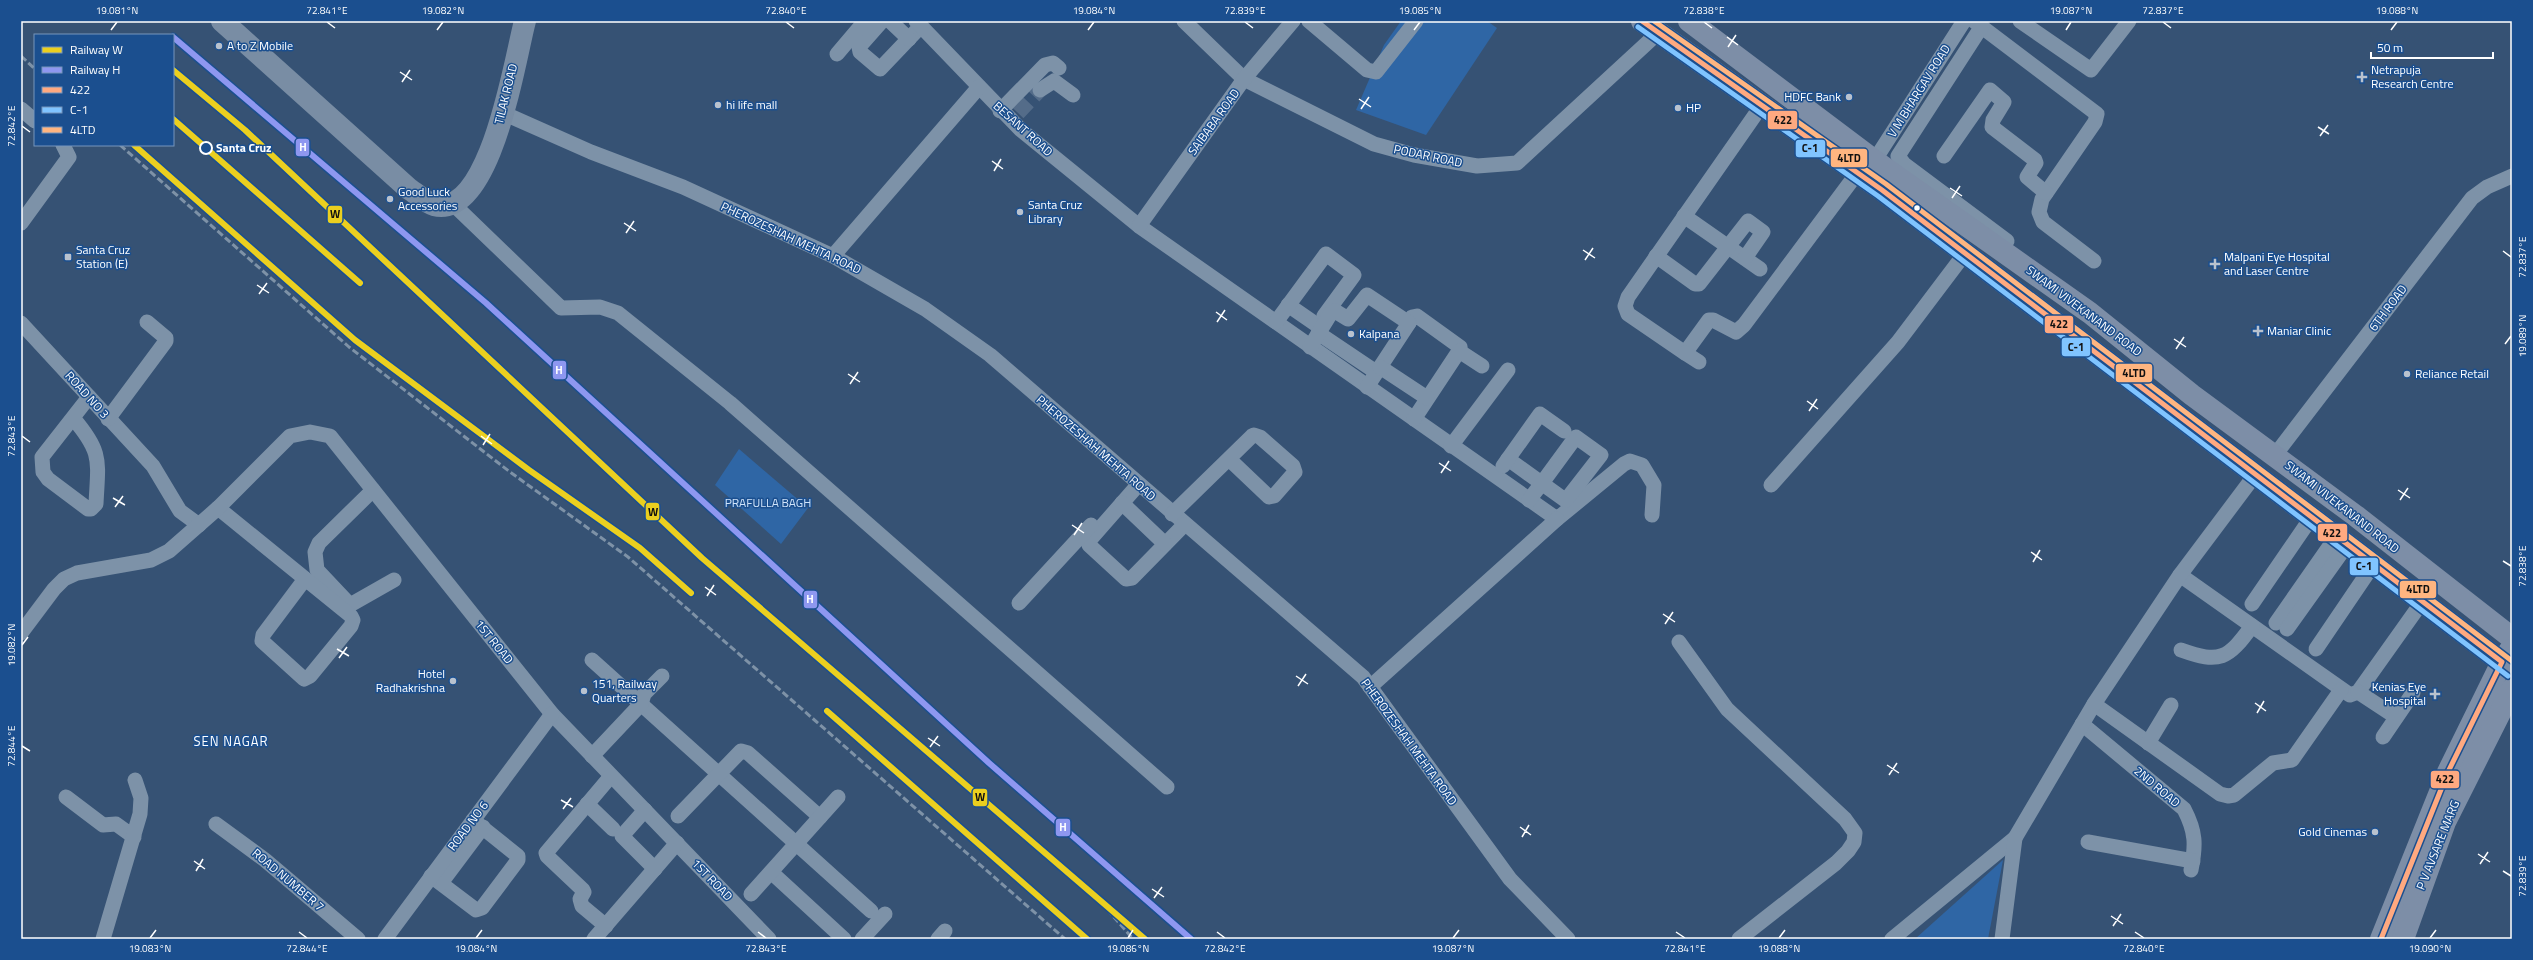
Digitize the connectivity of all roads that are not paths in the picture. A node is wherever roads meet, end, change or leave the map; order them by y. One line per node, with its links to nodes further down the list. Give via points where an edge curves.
1 (222, 21): 37 (street, via 409,188 433,205)
2 (525, 21): 27 (street, TILAK ROAD)
3 (865, 21): 18 (street)
4 (882, 21): 17 (street, via 859,47 860,52 878,67 884,68)
5 (890, 21): 17 (street)
6 (1184, 21): 20 (street, PODAR ROAD)
7 (1293, 21): 20 (street, SAIBABA ROAD)
8 (1416, 21): 13 (street, via 1376,72 1367,70)
9 (1689, 21): 32 (main road, SWAMI VIVEKANAND ROAD)
10 (1964, 21): 32 (street, V M BHARGAV ROAD)
11 (2020, 21): 12 (street, via 2091,70)
12 (2129, 21)
13 (1314, 23)
14 (919, 24): 17 (street); 21 (street, BESANT ROAD)
15 (1978, 24): 34 (street, via 1899,152 1899,160); 36 (street, via 2097,114 2095,122)
16 (1651, 27): 20 (street, PODAR ROAD, via 1517,163 1477,166 1414,155 1374,144); 24 (main road, SWAMI VIVEKANAND ROAD)
17 (909, 39)
18 (837, 54)
19 (1059, 68): 26 (street, via 1053,63 1045,65)
20 (1244, 79): 40 (street, SAIBABA ROAD)
21 (980, 87): 26 (street, BESANT ROAD); 43 (street)
22 (1040, 90): 23 (street, via 1054,81)
23 (1073, 95)
24 (1762, 105): 32 (main road, SWAMI VIVEKANAND ROAD); 38 (street)
25 (21, 109): 28 (street)
26 (1000, 111): 31 (street, BESANT ROAD)
27 (503, 114): 37 (street, TILAK ROAD, via 486,166 468,193); 43 (street, PHEROZESHAH MEHTA ROAD, via 591,152 683,187)
28 (34, 120)
29 (64, 146): 39 (street, via 69,157)
30 (1944, 156): 36 (street, via 1990,90 2004,102 1993,120 1992,127 2035,160 2036,164 2027,177)
31 (1068, 160): 33 (street, via 1084,175); 40 (street, BESANT ROAD)
32 (1866, 170): 34 (main road, SWAMI VIVEKANAND ROAD); 57 (street, V M BHARGAV ROAD, via 1744,325 1736,332 1709,320)
33 (1090, 173)
34 (1892, 175): 42 (main road, SWAMI VIVEKANAND ROAD); 48 (street); 70 (main road, SWAMI VIVEKANAND ROAD, via 2090,314 2192,395)
35 (2512, 176): 70 (street, 6TH ROAD, via 2487,187 2472,198)
36 (2046, 193): 46 (street, via 2039,205 2043,222)
37 (452, 203): 124 (street, via 561,308 600,307 618,313 730,403)
38 (1684, 216): 41 (street); 44 (street)
39 (21, 223)
40 (1139, 226): 51 (street, BESANT ROAD)
41 (1728, 246): 44 (street, via 1697,284); 45 (street); 45 (street, via 1745,223 1750,222 1762,232)
42 (1966, 252): 73 (main road, SWAMI VIVEKANAND ROAD); 76 (street, via 1898,342)
43 (833, 256): 75 (street, PHEROZESHAH MEHTA ROAD, via 925,309 990,355)
44 (1656, 256): 57 (street, via 1628,297 1625,310)
45 (1745, 258): 47 (street)
46 (2094, 261)
47 (1760, 269)
48 (2070, 289)
49 (1288, 305): 51 (street); 54 (street); 54 (street, via 1324,254 1353,272 1353,277)
50 (147, 322): 66 (street, via 166,340)
51 (1276, 322): 55 (street, BESANT ROAD)
52 (21, 323): 63 (street, ROAD NO 3)
53 (1409, 323): 54 (street, via 1367,295 1348,319 1333,311); 56 (street, via 1412,317 1417,316 1458,345); 60 (street)
54 (1317, 329): 55 (street); 60 (street)
55 (1307, 345): 62 (street, BESANT ROAD)
56 (1459, 351): 59 (street); 64 (street)
57 (1685, 353): 58 (street)
58 (1699, 362)
59 (1482, 366)
60 (1378, 370): 62 (street); 64 (street)
61 (1508, 370): 69 (street)
62 (1367, 387): 67 (street, BESANT ROAD)
63 (89, 398): 65 (street); 66 (street, ROAD NO 3)
64 (1427, 398): 67 (street)
65 (73, 418): 65 (street, via 42,457 42,466 48,479 91,509 96,504 97,458 90,438)
66 (108, 419): 86 (street, ROAD NO 3, via 153,466 174,504)
67 (1414, 419): 69 (street, BESANT ROAD)
68 (1564, 431): 72 (street, via 1540,414)
69 (1451, 446): 74 (street, BESANT ROAD)
70 (2275, 455): 100 (main road, SWAMI VIVEKANAND ROAD)
71 (1229, 459): 81 (street)
72 (1508, 459): 74 (street); 78 (street, via 1542,483)
73 (2256, 475): 83 (main road, SWAMI VIVEKANAND ROAD); 90 (street)
74 (1496, 477): 78 (street, BESANT ROAD)
75 (1136, 483): 79 (street); 81 (street, PHEROZESHAH MEHTA ROAD); 94 (street)
76 (1771, 485)
77 (373, 490): 80 (street, 1ST ROAD, via 330,436 310,432 290,436); 92 (street, via 319,543 314,560 317,570 350,605); 115 (street, 1ST ROAD)
78 (1529, 500): 84 (street, BESANT ROAD)
79 (1122, 503): 88 (street); 88 (street, via 1090,538 1089,545 1129,580)
80 (218, 508): 86 (street, 1ST ROAD); 91 (street)
81 (1172, 514): 85 (street, PHEROZESHAH MEHTA ROAD)
82 (1652, 515): 84 (street, via 1654,485 1642,466 1630,462 1624,464)
83 (2311, 518): 87 (main road, SWAMI VIVEKANAND ROAD); 95 (street)
84 (1557, 520): 107 (street)
85 (1184, 524): 88 (street); 107 (street, PHEROZESHAH MEHTA ROAD, via 1363,677)
86 (199, 525): 96 (street, 1ST ROAD, via 169,552 151,560 77,573 64,579)
87 (2342, 541): 89 (main road, SWAMI VIVEKANAND ROAD); 98 (street)
88 (1165, 544)
89 (2377, 568): 93 (main road, SWAMI VIVEKANAND ROAD); 103 (street)
90 (2180, 575): 97 (street); 113 (street)
91 (305, 579): 91 (street, via 353,620 351,626 310,676 304,679 262,641 263,635)
92 (394, 580)
93 (2422, 602): 105 (main road, SWAMI VIVEKANAND ROAD); 110 (street)
94 (1020, 603)
95 (2252, 604)
96 (26, 615): 99 (street, 1ST ROAD)
97 (2252, 626): 102 (street, via 2235,650 2226,655 2204,658); 109 (street)
98 (2282, 626)
99 (21, 633)
100 (2512, 638)
101 (1679, 642): 153 (street, via 1727,709 1755,732 1845,819 1855,833 1854,842 1836,863)
102 (2181, 650)
103 (2319, 650)
104 (592, 660): 112 (street)
105 (2509, 660): 139 (main road, via 2448,772)
106 (662, 676): 112 (street, via 644,694)
107 (1370, 687): 152 (street, PHEROZESHAH MEHTA ROAD, via 1510,879)
108 (2512, 688): 139 (main road, P V AVSARE MARG, via 2445,822)
109 (2341, 690): 110 (street, via 2350,695); 119 (street, via 2292,760 2273,763 2234,795 2220,794)
110 (2358, 692): 116 (street)
111 (2412, 693): 116 (street)
112 (641, 704): 120 (street); 121 (street)
113 (2094, 704): 117 (street); 119 (street)
114 (2171, 705): 119 (street)
115 (552, 714): 120 (street, 1ST ROAD); 132 (street, ROAD NO 6)
116 (2396, 718): 118 (street)
117 (2082, 724): 135 (street); 136 (street, 2ND ROAD, via 2184,809 2194,827 2195,849 2192,866)
118 (2383, 737)
119 (2148, 743)
120 (592, 756): 122 (street, 1ST ROAD)
121 (718, 773): 129 (street); 130 (street, via 738,752 744,751); 138 (street)
122 (611, 776): 127 (street); 128 (street, 1ST ROAD)
123 (135, 780): 134 (street, via 141,798)
124 (1167, 787)
125 (66, 797): 134 (street, via 103,825 116,824)
126 (838, 797): 130 (street)
127 (587, 804): 133 (street); 144 (street, via 546,856 583,890 580,903)
128 (644, 810): 137 (street, 1ST ROAD); 140 (street, via 622,836)
129 (678, 816)
130 (820, 817): 138 (street)
131 (216, 824): 146 (street, ROAD NUMBER 7, via 265,860)
132 (478, 824): 142 (street, ROAD NO 6); 142 (street, via 518,856 518,860 482,908 476,910)
133 (613, 829)
134 (134, 837): 145 (street)
135 (2015, 838): 154 (street); 155 (street)
136 (2088, 842)
137 (677, 844): 140 (street); 149 (street, 1ST ROAD)
138 (796, 844): 141 (street); 151 (street, via 878,912)
139 (2424, 854): 156 (main road); 157 (main road, P V AVSARE MARG)
140 (655, 869): 144 (street)
141 (771, 872): 143 (street); 150 (street)
142 (436, 880): 147 (street, ROAD NO 6)
143 (751, 894)
144 (606, 926): 148 (street)
145 (103, 939)
146 (358, 939)
147 (385, 939)
148 (594, 939)
149 (769, 939)
150 (844, 939)
151 (862, 939)
152 (1568, 939)
153 (1739, 939)
154 (1892, 939)
155 (2002, 939)
156 (2382, 939)
157 (2403, 939)

